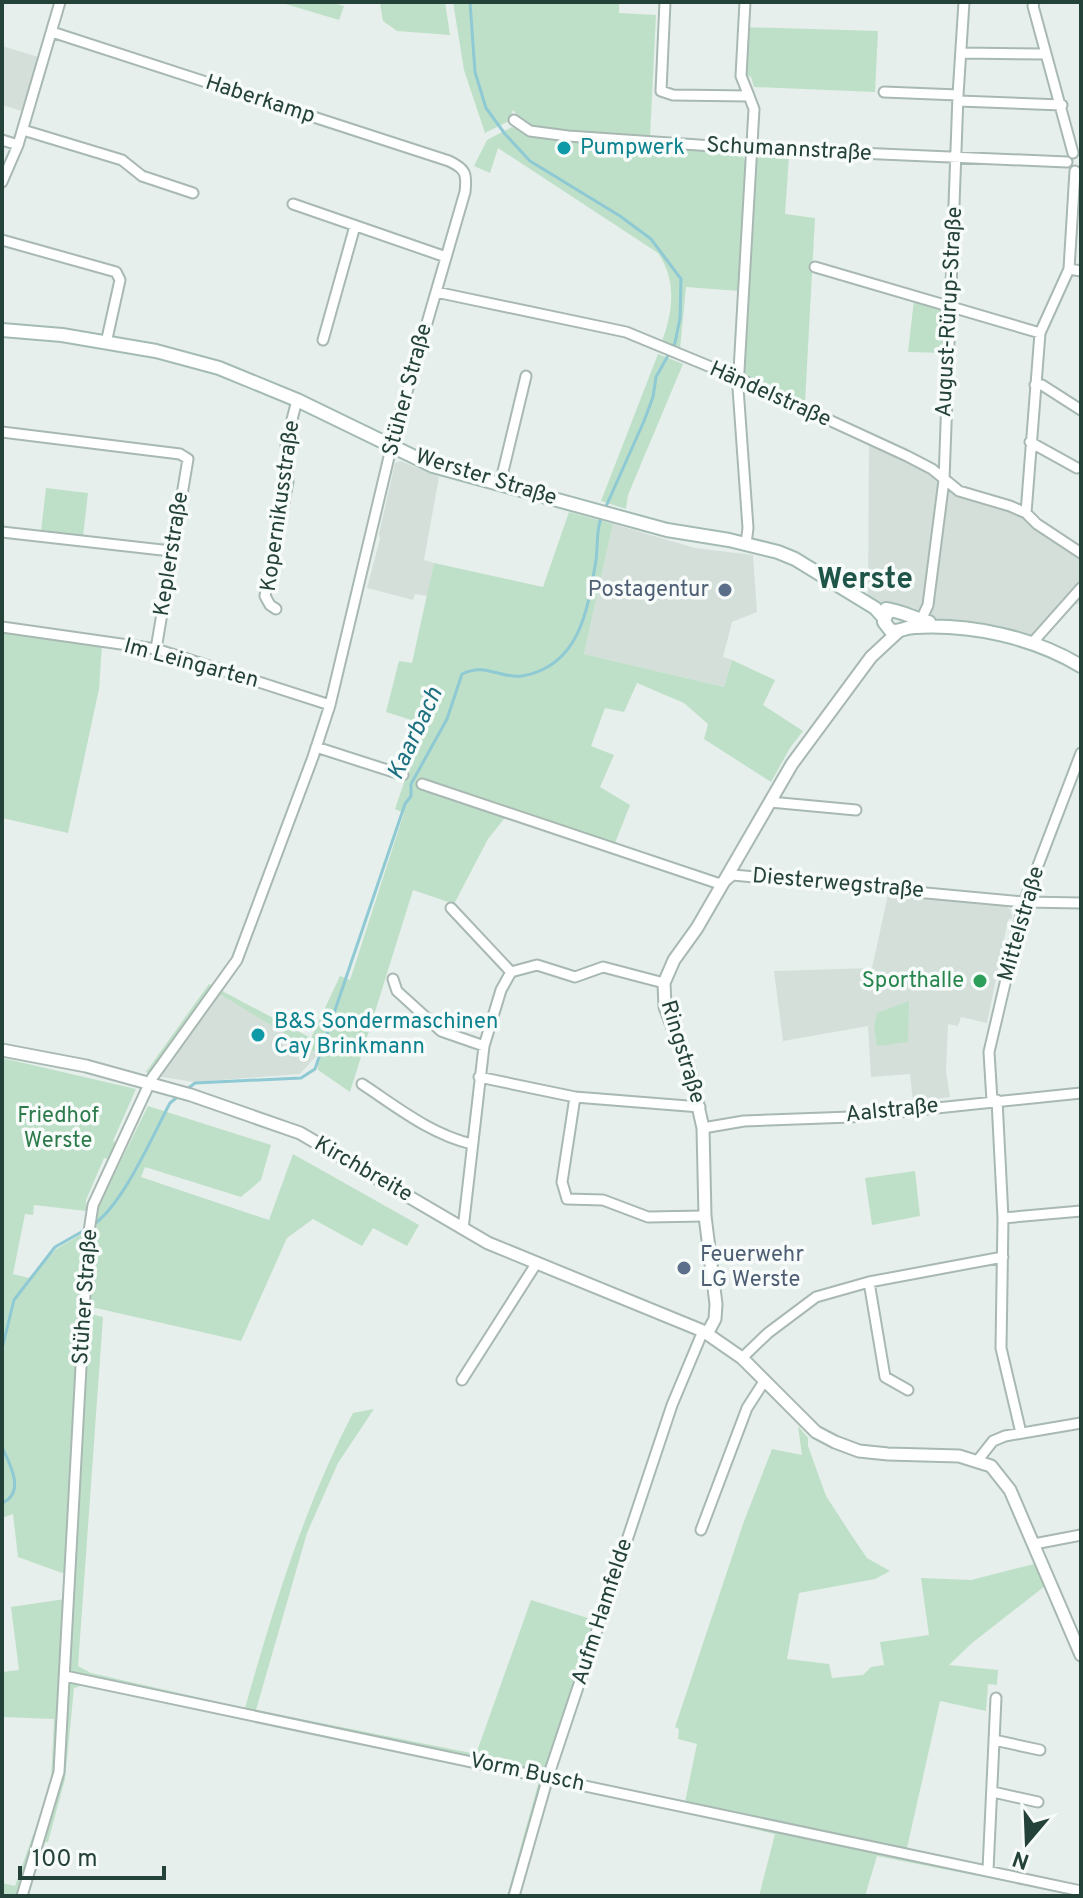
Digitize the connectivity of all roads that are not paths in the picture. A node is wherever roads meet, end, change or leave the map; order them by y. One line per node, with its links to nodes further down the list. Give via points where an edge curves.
1 (60, 2): 6 (street)
2 (665, 2): 10 (street, via 661,91)
3 (745, 2): 10 (street, via 741,76)
4 (964, 2): 7 (street, August-Rürup-Straße)
5 (1034, 2): 8 (street)
6 (52, 32): 14 (street); 21 (street, Haberkamp, via 449,161)
7 (962, 53): 8 (street); 11 (street, August-Rürup-Straße)
8 (1046, 54): 12 (street)
9 (884, 92): 11 (street)
10 (749, 96): 17 (street, via 754,109)
11 (958, 98): 12 (street); 19 (street, August-Rürup-Straße)
12 (1062, 105): 18 (street)
13 (514, 120): 17 (street, Schumannstraße, via 536,133)
14 (23, 130): 16 (street); 23 (street, via 122,160 142,176)
15 (2, 140): 16 (street)
16 (18, 145): 22 (street)
17 (752, 148): 19 (street, Schumannstraße); 38 (street)
18 (1074, 157): 19 (street, Schumannstraße); 20 (street)
19 (957, 158): 32 (street, August-Rürup-Straße)
20 (1078, 168): 29 (street)
21 (466, 172): 27 (street, Stüher Straße)
22 (2, 182)
23 (193, 193)
24 (293, 204): 25 (street)
25 (355, 226): 27 (street); 35 (street)
26 (2, 240): 36 (street, via 116,272 120,280)
27 (446, 257): 31 (street, Stüher Straße)
28 (815, 267): 32 (street)
29 (1069, 269): 30 (street); 34 (street)
30 (1081, 271)
31 (436, 292): 38 (street, Händelstraße, via 626,332); 44 (street, Stüher Straße)
32 (950, 306): 34 (street); 46 (street, August-Rürup-Straße)
33 (2, 330): 36 (main road, Werster Straße)
34 (1040, 333): 39 (street)
35 (323, 340)
36 (106, 343): 40 (main road, Werster Straße, via 219,368)
37 (526, 376): 47 (street)
38 (740, 379): 46 (street, Händelstraße, via 907,456); 50 (street)
39 (1035, 385): 41 (street); 43 (street)
40 (297, 400): 44 (main road, Werster Straße); 54 (street, Kopernikusstraße, via 286,443 288,482 265,596)
41 (1081, 410)
42 (2, 432): 51 (street, Keplerstraße, via 188,459)
43 (1030, 442): 45 (street); 48 (street)
44 (391, 447): 47 (main road, Werster Straße, via 433,466); 65 (street, Stüher Straße)
45 (1077, 468)
46 (944, 480): 48 (street, Händelstraße, via 959,491); 57 (street, August-Rürup-Straße, via 928,605)
47 (500, 484): 50 (main road, Werster Straße, via 679,533)
48 (1026, 513): 52 (street, Händelstraße)
49 (2, 532): 51 (street)
50 (746, 544): 56 (main road, Werster Straße, via 788,555)
51 (171, 551): 62 (street, Keplerstraße)
52 (1081, 553)
53 (1081, 588): 61 (street)
54 (276, 609)
55 (905, 615): 56 (main road, Werster Straße, via 899,611); 57 (main road, Werster Straße); 59 (main road)
56 (887, 617): 59 (main road, Werster Straße, via 888,629); 63 (street, Ringstraße)
57 (921, 620): 60 (main road, Werster Straße)
58 (2, 627): 62 (street, Im Leingarten)
59 (900, 630): 60 (main road, Werster Straße); 63 (street, Ringstraße)
60 (961, 630): 61 (main road, Werster Straße)
61 (1033, 642): 64 (main road, Werster Straße)
62 (156, 649): 65 (street, Im Leingarten)
63 (871, 657): 70 (street, Ringstraße)
64 (1081, 666)
65 (330, 705): 66 (street, Stüher Straße)
66 (316, 747): 68 (street); 82 (street, Stüher Straße, via 237,960)
67 (1081, 753): 73 (street, Mittelstraße)
68 (403, 775)
69 (422, 784): 72 (street, Diesterwegstraße)
70 (770, 802): 71 (street); 72 (street, Ringstraße)
71 (856, 810)
72 (723, 883): 73 (street, Diesterwegstraße, via 733,875); 78 (street, Ringstraße)
73 (1024, 902): 74 (street, Diesterwegstraße); 86 (street, Mittelstraße, via 989,1052)
74 (1081, 903)
75 (451, 908): 76 (street)
76 (511, 972): 78 (street, via 537,965 575,977 603,967); 79 (street)
77 (393, 979): 79 (street, via 397,991 441,1031)
78 (664, 983): 87 (street, Ringstraße, via 665,1007)
79 (484, 1046): 81 (street)
80 (2, 1050): 82 (street, Kirchbreite)
81 (479, 1077): 85 (street); 89 (street)
82 (149, 1084): 93 (street, Kirchbreite, via 300,1133); 109 (street, Stüher Straße, via 90,1221)
83 (362, 1084): 89 (street, via 448,1138)
84 (1081, 1093): 86 (street, Aalstraße)
85 (575, 1097): 87 (street); 91 (street, via 562,1182 567,1199 603,1200 648,1217)
86 (994, 1100): 88 (street, Aalstraße); 92 (street, Mittelstraße)
87 (700, 1107): 88 (street, Ringstraße)
88 (703, 1128): 91 (street, Ringstraße)
89 (472, 1144): 93 (street)
90 (1081, 1211): 92 (street)
91 (705, 1216): 97 (street, Ringstraße, via 716,1304 715,1319)
92 (1003, 1218): 94 (street, Mittelstraße)
93 (463, 1229): 95 (street, Kirchbreite)
94 (1003, 1257): 96 (street); 103 (street, Mittelstraße, via 1001,1348)
95 (536, 1264): 97 (street, Kirchbreite); 99 (street)
96 (869, 1282): 98 (street, via 816,1297); 101 (street, via 885,1377)
97 (705, 1333): 98 (street); 113 (street, Aufm Hamfelde, via 672,1405)
98 (742, 1358): 100 (street)
99 (462, 1380)
100 (765, 1380): 104 (street, via 816,1432 847,1446); 105 (street, via 747,1408)
101 (908, 1390)
102 (1081, 1423): 103 (street)
103 (1021, 1433): 104 (street, via 993,1441)
104 (978, 1460): 107 (street, via 991,1466 1010,1490)
105 (701, 1530)
106 (1081, 1535): 107 (street)
107 (1034, 1544): 108 (street)
108 (1081, 1655)
109 (65, 1676): 113 (street, Vorm Busch); 118 (street, Stüher Straße, via 58,1779)
110 (996, 1698): 111 (street)
111 (994, 1740): 112 (street); 114 (street)
112 (1040, 1750)
113 (548, 1777): 116 (street, Vorm Busch); 119 (street, Aufm Hamfelde)
114 (993, 1792): 115 (street); 116 (street)
115 (1038, 1802)
116 (988, 1870): 117 (street, Vorm Busch)
117 (1081, 1891)
118 (22, 1896)
119 (514, 1896)

